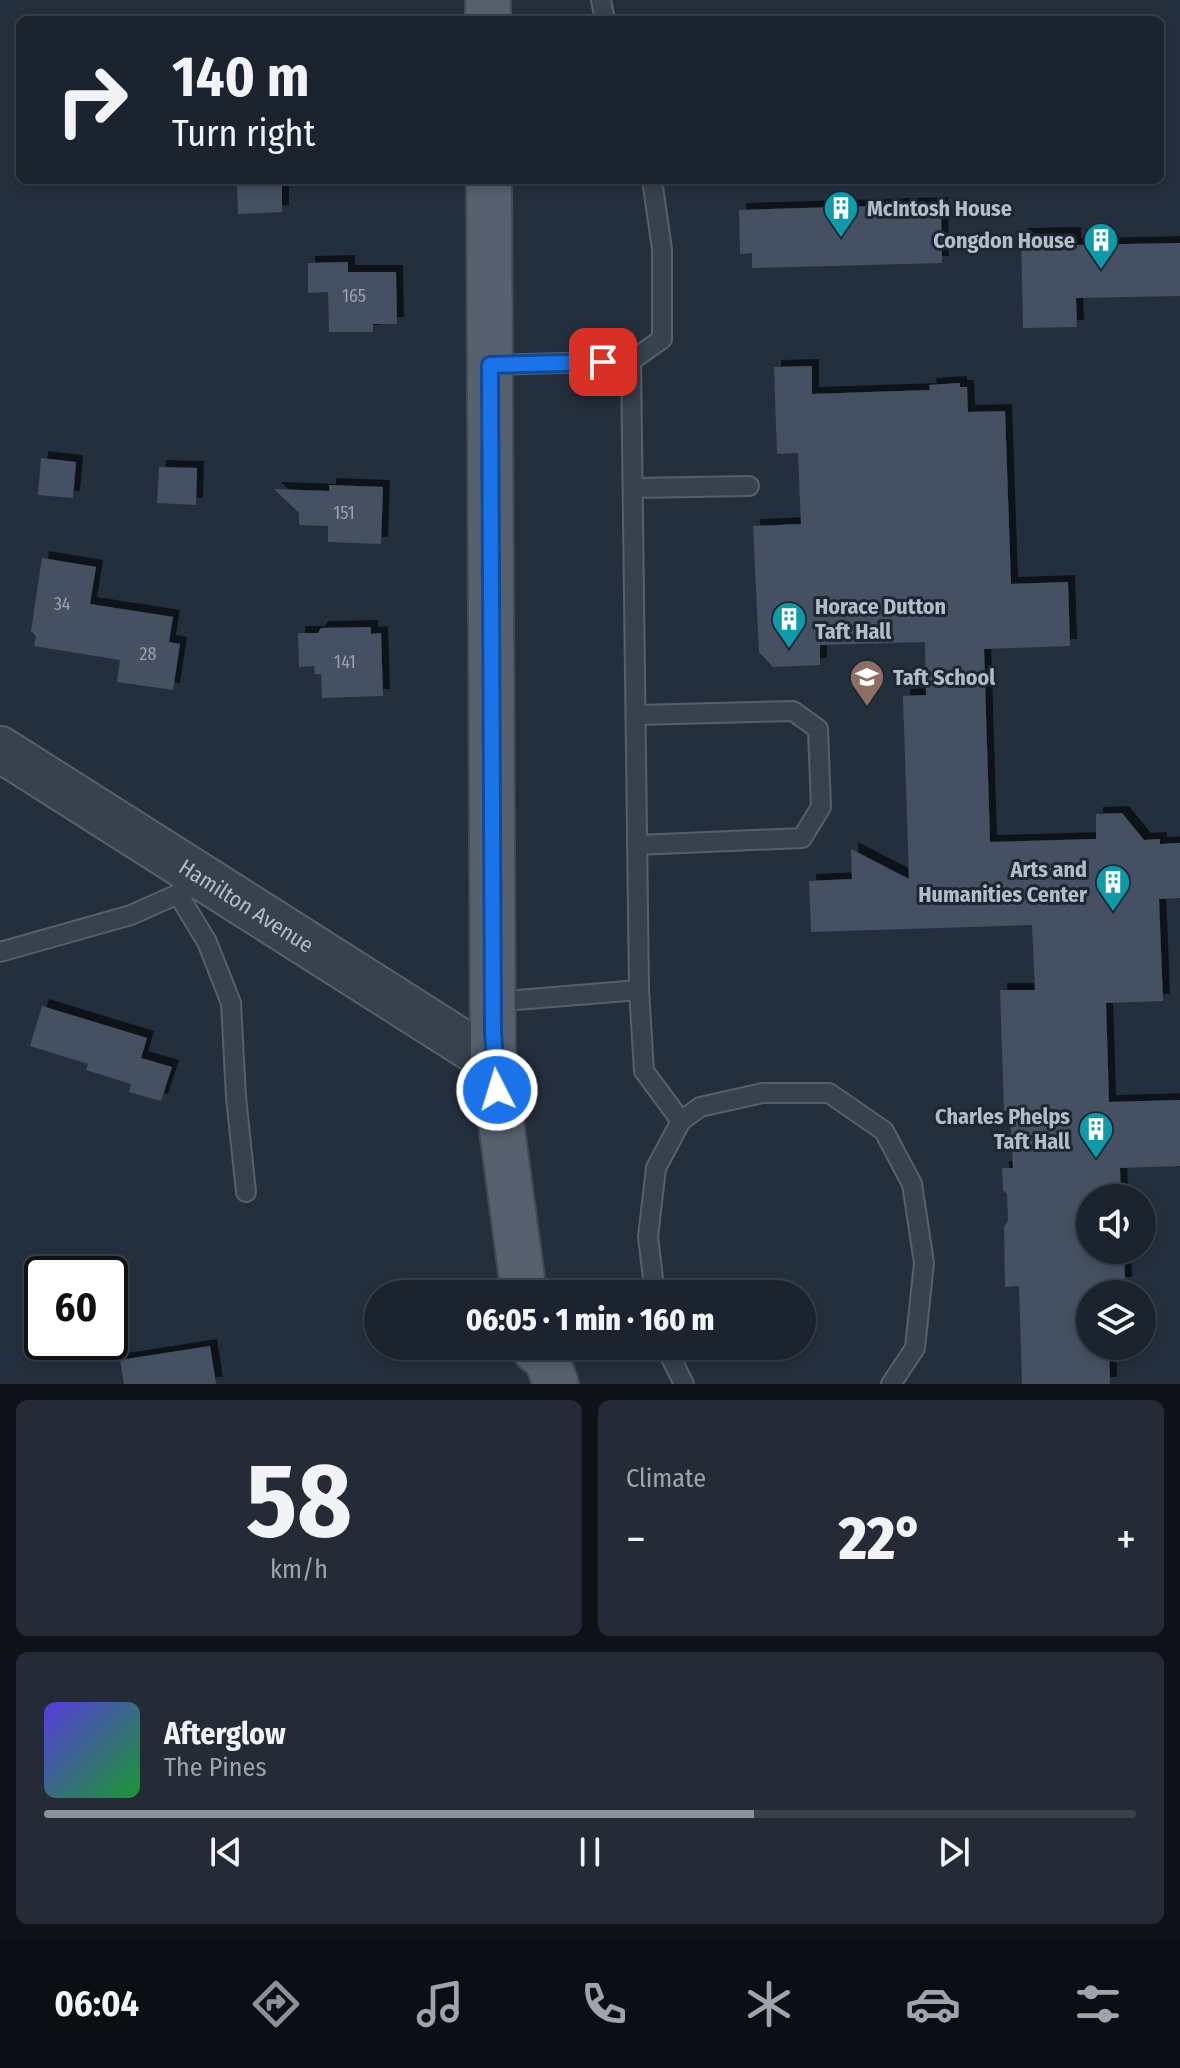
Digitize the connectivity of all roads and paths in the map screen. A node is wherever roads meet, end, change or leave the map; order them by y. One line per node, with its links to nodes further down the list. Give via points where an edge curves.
1 (489, 184): 4 (main road)
2 (653, 184): 3 (lane, via 662,249 662,339)
3 (631, 361): 4 (lane); 6 (lane)
4 (490, 365): 13 (main road)
5 (749, 486): 6 (lane)
6 (633, 488): 7 (lane)
7 (636, 715): 9 (lane); 9 (lane, via 793,711 818,729 821,807 802,838)
8 (0, 749): 10 (street, Hamilton Avenue)
9 (637, 845): 12 (lane)
10 (193, 887): 11 (lane, via 131,915); 14 (street, Hamilton Avenue); 16 (lane, via 231,1003)
11 (0, 952)
12 (639, 990): 13 (lane); 15 (lane, via 644,1071)
13 (493, 1002): 14 (main road)
14 (493, 1062): 17 (main road)
15 (681, 1121): 18 (lane, via 656,1168 648,1237); 21 (lane, via 700,1107 763,1093 829,1093 884,1131 912,1184 924,1263 915,1348)
16 (246, 1192)
17 (522, 1280)
18 (653, 1280)
19 (672, 1360): 20 (lane)
20 (684, 1384)
21 (891, 1384)

